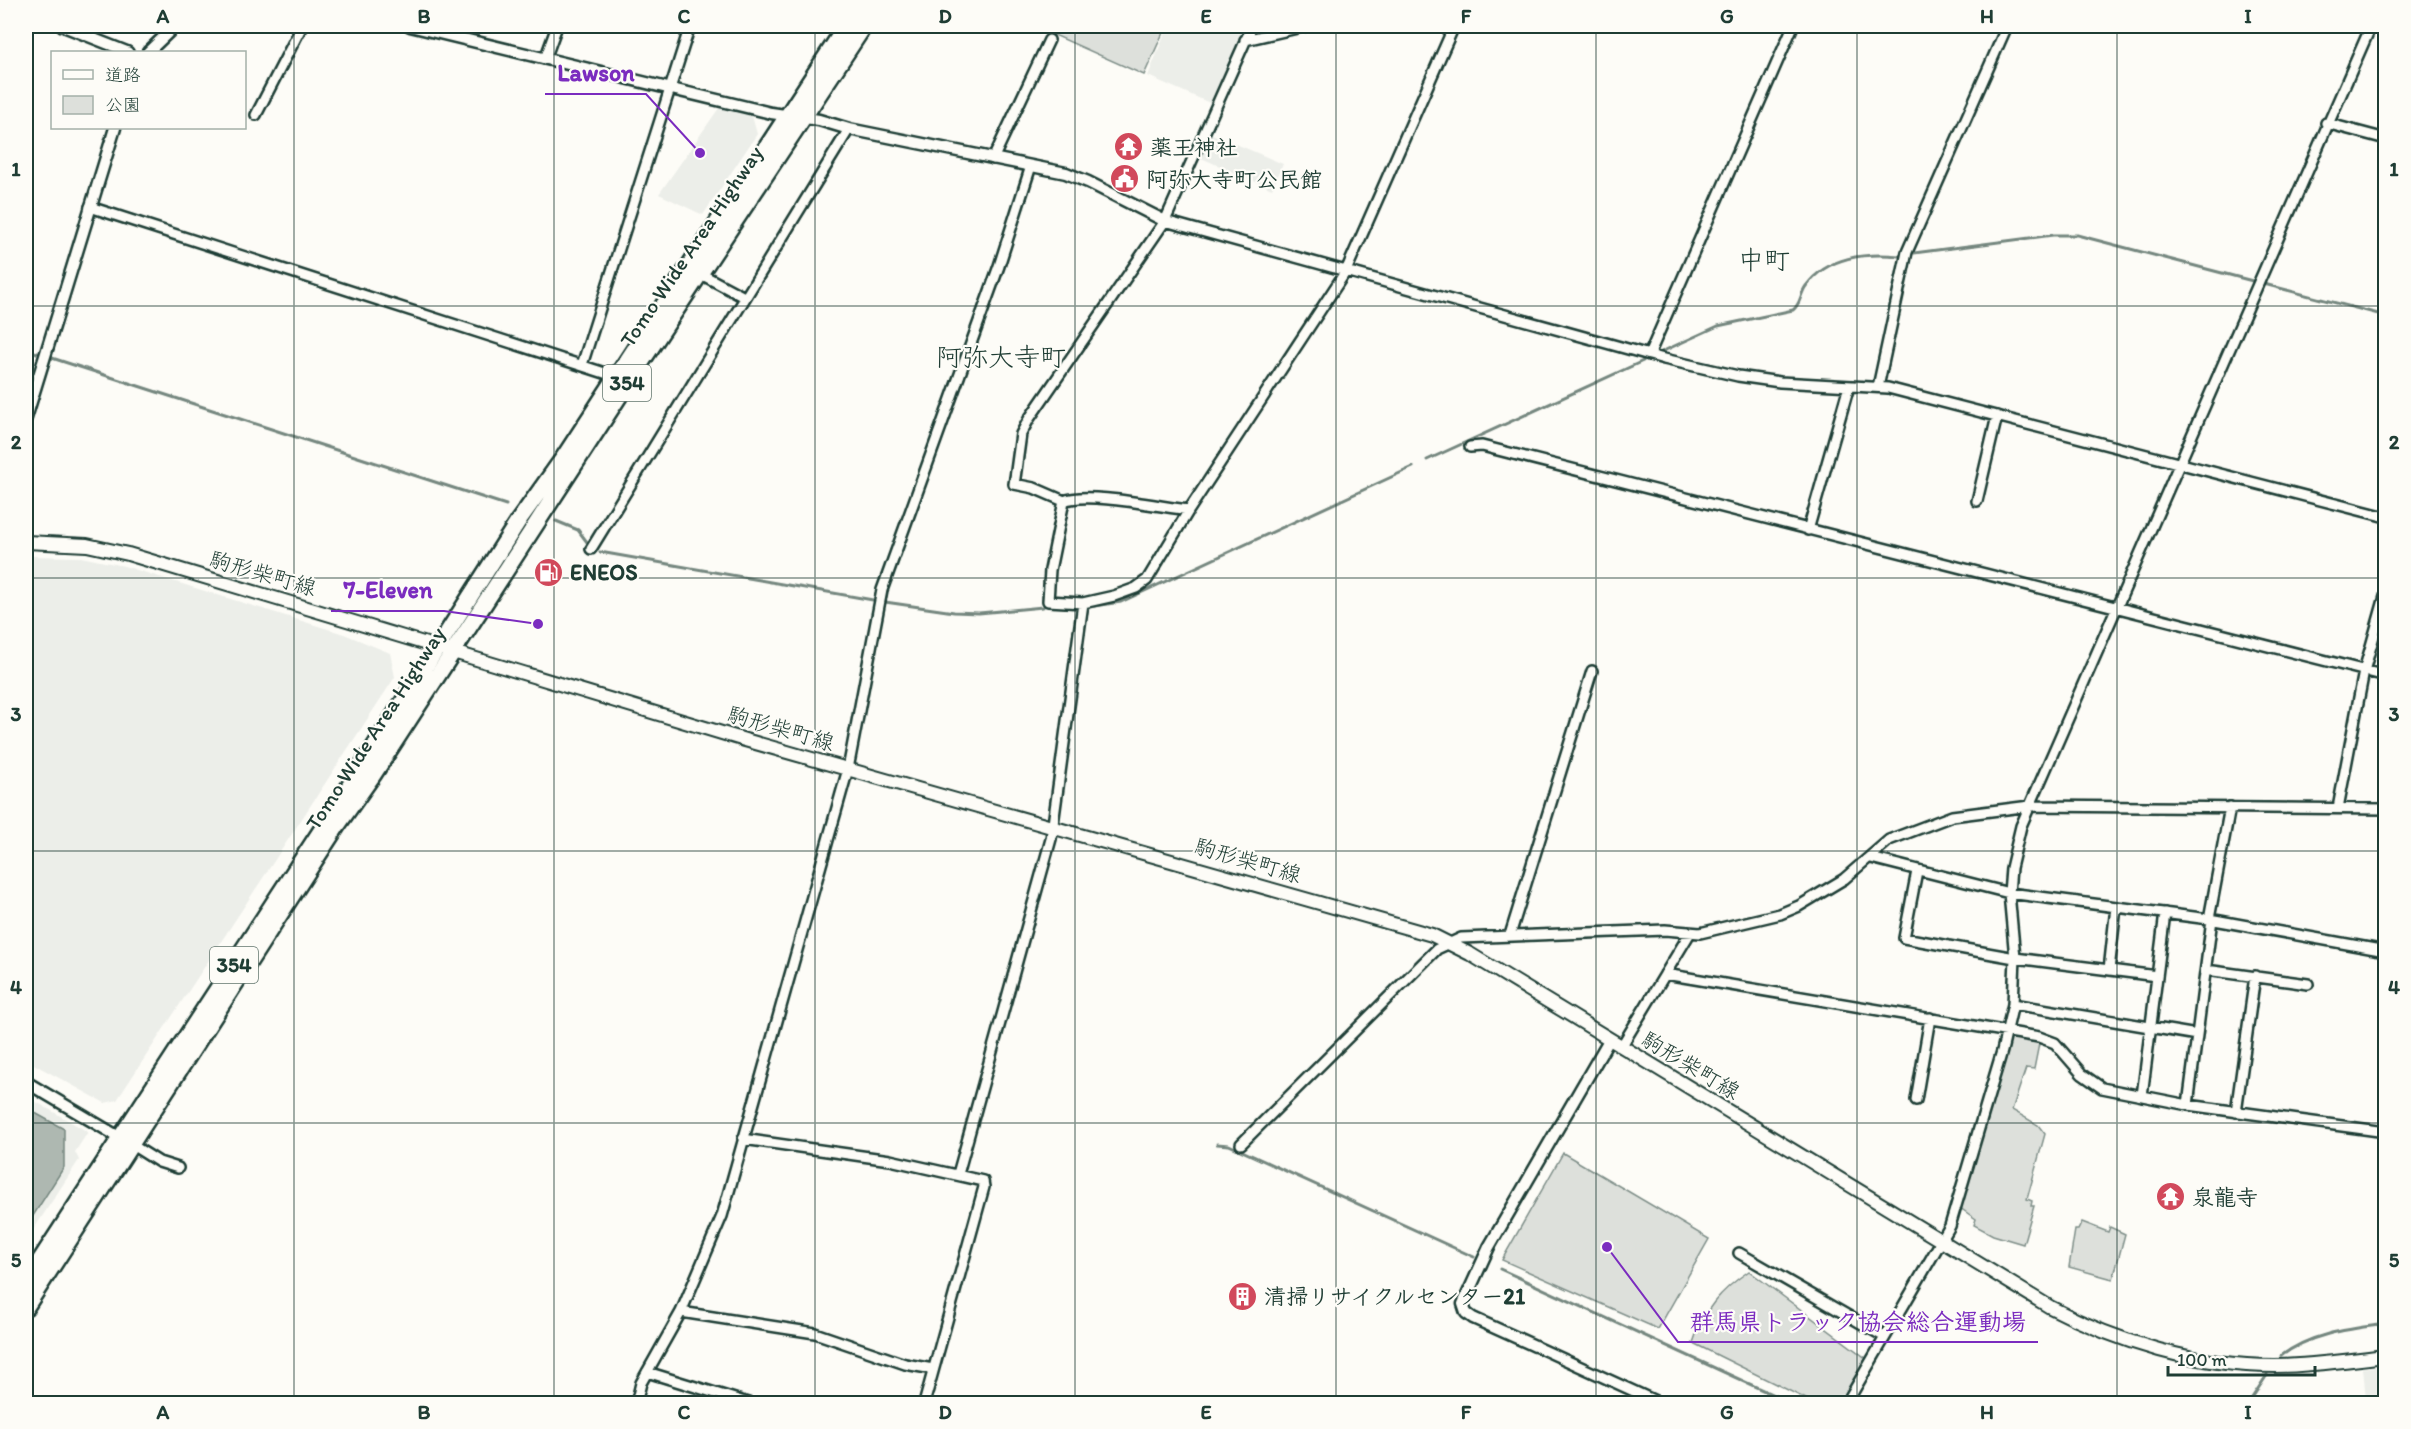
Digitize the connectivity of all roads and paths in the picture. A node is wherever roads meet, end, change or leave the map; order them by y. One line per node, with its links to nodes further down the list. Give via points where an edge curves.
1 (62, 26): 17 (street)
2 (175, 26): 18 (street)
3 (302, 26): 21 (street)
4 (410, 26): 19 (street)
5 (557, 26): 19 (street)
6 (690, 26): 20 (street)
7 (846, 26): 22 (highway, Tomo Wide Area Highway / 354)
8 (864, 26): 23 (highway, Tomo Wide Area Highway / 354)
9 (1252, 26): 16 (street)
10 (1306, 26): 16 (street)
11 (1454, 26): 32 (street)
12 (1793, 26): 35 (street)
13 (2007, 26): 39 (street, via 1907,252)
14 (2371, 26): 24 (street)
15 (1049, 40): 28 (street)
16 (1245, 40): 31 (street)
17 (125, 51)
18 (149, 51)
19 (544, 60): 20 (street)
20 (671, 89): 22 (street); 36 (street)
21 (256, 115)
22 (785, 115): 23 (street); 37 (highway, Tomo Wide Area Highway / 354)
23 (804, 118): 26 (street); 33 (highway, Tomo Wide Area Highway / 354)
24 (2326, 123): 27 (street); 43 (street)
25 (115, 129): 30 (street)
26 (849, 129): 28 (street); 34 (street)
27 (2385, 139)
28 (993, 159): 29 (street)
29 (1031, 166): 31 (street, via 1088,182); 59 (street, via 882,591)
30 (90, 207): 36 (street); 41 (street)
31 (1166, 221): 32 (street); 44 (street, via 1022,434 1014,484)
32 (1346, 271): 35 (street); 46 (street)
33 (699, 273): 34 (street); 55 (highway, Tomo Wide Area Highway / 354)
34 (744, 297): 50 (street)
35 (1649, 356): 38 (street, via 1738,376)
36 (582, 365): 37 (street)
37 (617, 377): 54 (highway, Tomo Wide Area Highway / 354)
38 (1849, 386): 39 (street); 48 (street)
39 (1878, 387): 40 (street)
40 (1997, 416): 43 (street); 45 (street)
41 (26, 418)
42 (1470, 447): 48 (street, via 1482,446)
43 (2181, 463): 47 (street); 53 (street)
44 (1064, 501): 46 (street, via 1093,498); 52 (street, via 1048,601)
45 (1977, 501)
46 (1189, 510): 52 (street, via 1147,580 1125,592)
47 (2385, 517)
48 (1808, 530): 53 (street)
49 (26, 542): 54 (main road, 駒形柴町線, via 118,551)
50 (591, 549)
51 (2385, 593): 57 (street)
52 (1083, 603): 64 (street)
53 (2118, 609): 57 (street); 60 (street)
54 (438, 646): 55 (main road, 駒形柴町線); 95 (highway, Tomo Wide Area Highway / 354)
55 (454, 651): 59 (main road, 駒形柴町線); 95 (highway, Tomo Wide Area Highway / 354)
56 (1592, 671): 72 (street)
57 (2364, 671): 58 (street); 62 (street)
58 (2385, 676)
59 (848, 769): 64 (main road, 駒形柴町線); 94 (street)
60 (2030, 806): 61 (street); 65 (street, via 1940,819 1889,840); 67 (street, via 2021,826)
61 (2230, 807): 62 (street); 70 (street)
62 (2338, 808): 63 (street)
63 (2385, 809)
64 (1053, 827): 73 (main road, 駒形柴町線); 98 (street)
65 (1871, 858): 66 (street); 71 (street, via 1789,911)
66 (1917, 871): 67 (street); 75 (street, via 1904,938)
67 (2009, 893): 68 (street); 75 (street)
68 (2116, 907): 69 (street); 76 (street)
69 (2165, 913): 70 (street); 79 (street)
70 (2211, 919): 74 (street); 77 (street)
71 (1690, 933): 72 (street, via 1665,930); 78 (street)
72 (1510, 935): 73 (street, via 1469,936)
73 (1448, 942): 87 (main road, 駒形柴町線); 96 (street)
74 (2385, 951)
75 (2015, 958): 76 (street); 82 (street)
76 (2109, 970): 79 (street)
77 (2206, 970): 80 (street); 86 (street)
78 (1665, 974): 83 (street); 87 (street)
79 (2157, 976): 84 (street)
80 (2255, 976): 81 (street); 92 (street)
81 (2308, 984)
82 (2013, 1004): 84 (street); 85 (street)
83 (1930, 1018): 85 (street); 90 (street)
84 (2151, 1028): 86 (street); 89 (street)
85 (2007, 1031): 89 (street, via 2052,1041 2096,1086); 99 (street, via 1950,1226)
86 (2197, 1035): 91 (street)
87 (1615, 1044): 99 (main road, 駒形柴町線); 105 (street, via 1489,1247 1464,1299 1464,1311 1473,1318)
88 (26, 1082): 95 (street)
89 (2142, 1096): 91 (street)
90 (1916, 1100)
91 (2188, 1105): 92 (street)
92 (2236, 1112): 93 (street)
93 (2385, 1132)
94 (743, 1139): 98 (street); 103 (street, via 716,1233)
95 (126, 1141): 97 (street, via 159,1162); 101 (highway, Tomo Wide Area Highway / 354); 102 (highway, Tomo Wide Area Highway / 354)
96 (1241, 1144)
97 (178, 1168)
98 (958, 1174): 107 (street, via 976,1177 984,1187)
99 (1942, 1241): 104 (street); 106 (main road, 駒形柴町線, via 2067,1316 2155,1349 2218,1362 2264,1366)
100 (1739, 1253): 104 (street)
101 (26, 1282)
102 (26, 1307)
103 (681, 1312): 107 (street, via 815,1333 905,1364); 108 (street)
104 (1885, 1337): 113 (street)
105 (1535, 1346): 112 (street)
106 (2385, 1356)
107 (933, 1368): 111 (street)
108 (647, 1372): 109 (street); 110 (street)
109 (636, 1404)
110 (751, 1404)
111 (924, 1404)
112 (1662, 1404)
113 (1846, 1404)

